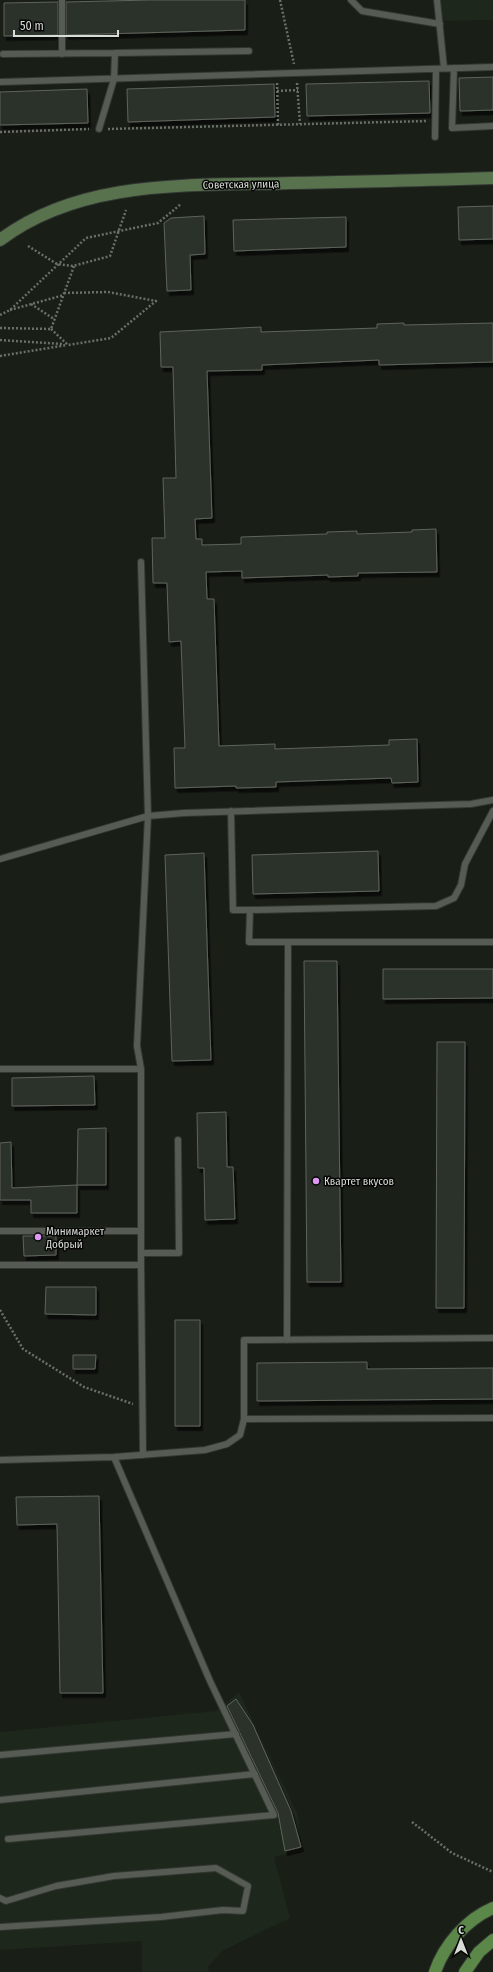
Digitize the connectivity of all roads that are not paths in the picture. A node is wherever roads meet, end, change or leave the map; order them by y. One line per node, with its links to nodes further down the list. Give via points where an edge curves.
1 (62, 0): 8 (lane)
2 (351, 0): 4 (lane, via 362,11)
3 (437, 0): 4 (lane)
4 (440, 24): 11 (lane)
5 (249, 50): 6 (lane)
6 (115, 53): 8 (lane); 13 (lane)
7 (3, 54): 8 (lane)
8 (62, 54)
9 (493, 67): 12 (lane)
10 (436, 68): 11 (lane); 13 (lane); 17 (lane)
11 (444, 68): 12 (lane)
12 (454, 68): 15 (lane, via 452,128)
13 (114, 79): 14 (lane); 16 (lane)
14 (0, 82)
15 (493, 126)
16 (99, 129)
17 (435, 137)
18 (493, 178): 19 (main road, Советская улица, via 202,185 103,194 56,208 18,226)
19 (0, 240)
20 (140, 562): 24 (lane)
21 (493, 800): 23 (lane, via 471,804)
22 (493, 811): 26 (lane, via 468,857 461,885 454,898 436,906)
23 (231, 812): 24 (lane); 26 (lane, via 233,910)
24 (148, 816): 25 (lane); 30 (lane, via 137,1046)
25 (0, 859)
26 (250, 910): 27 (lane, via 249,942)
27 (288, 942): 28 (lane); 38 (lane)
28 (493, 942)
29 (0, 1069): 30 (lane)
30 (141, 1069): 33 (lane)
31 (178, 1140): 34 (lane, via 179,1253)
32 (0, 1231): 33 (lane)
33 (141, 1231): 34 (lane)
34 (141, 1253): 36 (lane)
35 (0, 1266): 36 (lane)
36 (141, 1266): 41 (lane)
37 (493, 1338): 38 (lane)
38 (287, 1340): 40 (lane, via 244,1340)
39 (493, 1418): 40 (lane)
40 (244, 1419): 41 (lane, via 240,1435 227,1444 205,1450)
41 (144, 1455): 42 (lane)
42 (114, 1458): 43 (lane); 44 (lane, via 210,1681)
43 (0, 1460)
44 (236, 1734): 45 (lane); 46 (lane)
45 (0, 1755)
46 (255, 1774): 47 (lane); 48 (lane, via 274,1815)
47 (0, 1800)
48 (8, 1839)
49 (0, 1898): 51 (lane, via 6,1901 56,1886 114,1876 216,1868 248,1886 243,1911 223,1910 161,1917)
50 (493, 1908): 53 (main road, via 481,1913 462,1929 448,1946)
51 (0, 1926)
52 (493, 1940): 54 (main road, via 479,1952)
53 (435, 1972)
54 (465, 1972)

